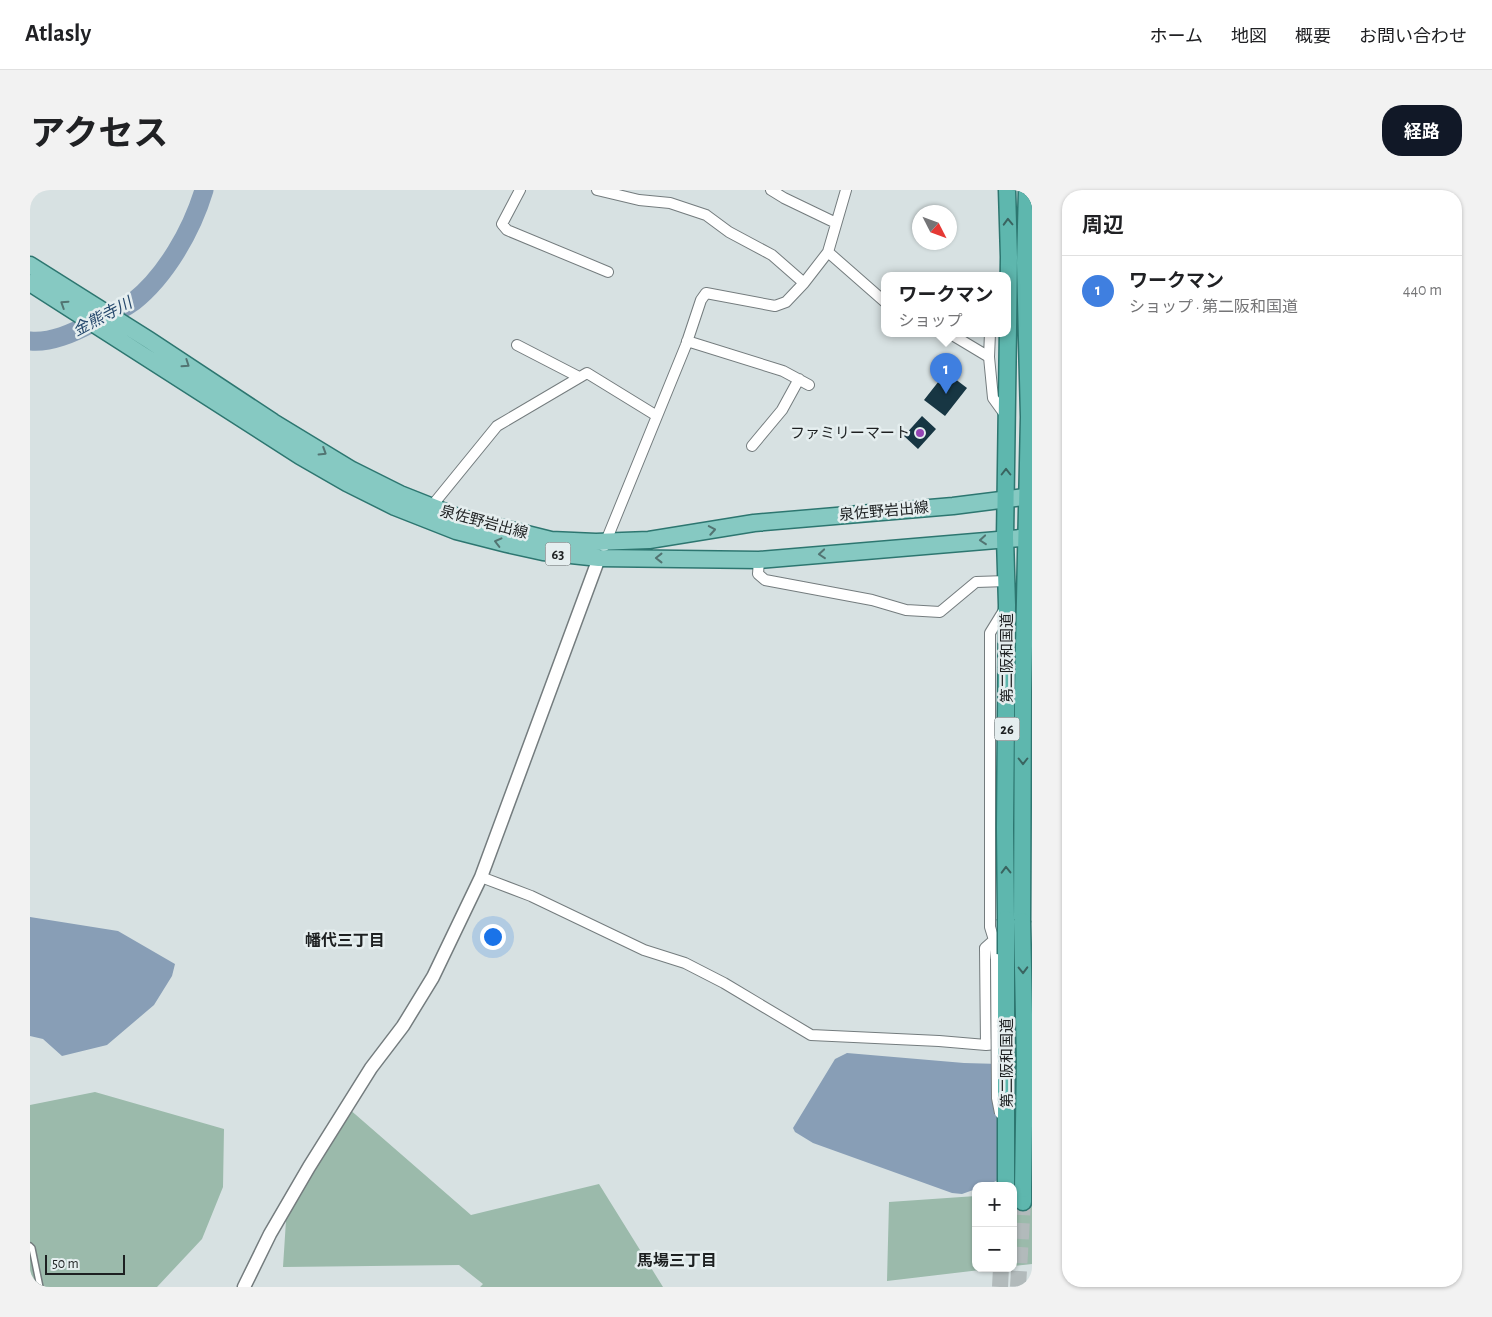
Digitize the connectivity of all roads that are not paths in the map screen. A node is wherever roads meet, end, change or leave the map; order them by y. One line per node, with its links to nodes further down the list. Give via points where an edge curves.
1 (520, 190): 12 (street, via 502,224 507,230)
2 (597, 190): 15 (street, via 670,203 706,215 729,232 772,255)
3 (772, 190): 7 (street)
4 (846, 190): 7 (street)
5 (1007, 190): 9 (highway, 第二阪和国道 / 26, one-way to 5)
6 (1028, 192): 10 (highway, 第二阪和国道 / 26)
7 (836, 223): 8 (street)
8 (828, 252): 15 (street); 18 (street)
9 (1009, 257): 13 (street); 14 (highway, 第二阪和国道 / 26)
10 (1025, 263): 17 (street); 29 (highway, 第二阪和国道 / 26)
11 (30, 265): 16 (main road, 泉佐野岩出線 / 63)
12 (608, 272)
13 (1003, 272)
14 (1009, 272)
15 (804, 283): 22 (street, via 786,302 775,306 706,293)
16 (43, 285): 23 (main road, 泉佐野岩出線 / 63)
17 (1032, 292)
18 (881, 298)
19 (956, 337): 25 (street)
20 (990, 337): 25 (street)
21 (1007, 337): 31 (highway, 第二阪和国道 / 26)
22 (687, 341): 27 (street); 30 (street)
23 (140, 343): 35 (main road, 泉佐野岩出線 / 63, one-way to 35, via 352,470); 39 (main road, 泉佐野岩出線 / 63, one-way to 23, via 543,552 456,532 395,507 300,456)
24 (517, 345): 26 (street)
25 (989, 357): 31 (street, via 993,398)
26 (579, 377): 30 (street, via 587,373); 35 (street, via 497,426)
27 (799, 379): 28 (street); 32 (street, via 782,410)
28 (809, 385)
29 (1030, 415): 33 (highway, 第二阪和国道 / 26)
30 (657, 416): 38 (street)
31 (1006, 416): 34 (highway, 第二阪和国道 / 26, one-way to 31)
32 (752, 446)
33 (1029, 496): 34 (main road, 泉佐野岩出線 / 63); 36 (highway, 第二阪和国道 / 26)
34 (1006, 499): 37 (highway, 第二阪和国道 / 26); 38 (main road, 泉佐野岩出線 / 63, one-way to 34, via 649,540 754,522)
35 (431, 507): 38 (main road, 泉佐野岩出線 / 63, via 551,540)
36 (1029, 537): 37 (main road, 泉佐野岩出線 / 63); 42 (highway, 第二阪和国道 / 26)
37 (1006, 538): 40 (main road, 泉佐野岩出線 / 63, one-way to 40); 41 (highway, 第二阪和国道 / 26)
38 (606, 541): 39 (street)
39 (599, 558): 40 (main road, 泉佐野岩出線 / 63, one-way to 39); 47 (street)
40 (759, 560): 41 (street, via 758,574 765,580 872,600 906,610 940,612 976,582)
41 (1007, 581): 43 (highway, 第二阪和国道 / 26)
42 (1025, 587): 44 (street); 48 (highway, 第二阪和国道 / 26, one-way to 48)
43 (1007, 605): 46 (street, via 990,633); 48 (highway, 第二阪和国道 / 26, one-way to 43, via 1005,828)
44 (1032, 611)
45 (1001, 779): 46 (street)
46 (990, 780): 49 (street, via 990,927)
47 (481, 876): 52 (street, via 644,950 685,963 812,1035); 60 (street, via 433,977 309,1168 270,1234)
48 (1014, 920): 54 (highway, 第二阪和国道 / 26, one-way to 54, bridge, via 1025,1061); 55 (highway, 第二阪和国道 / 26, bridge)
49 (994, 940): 50 (street); 52 (street, via 985,948); 55 (street, bridge, via 998,1098)
50 (1032, 940)
51 (1032, 1041): 52 (street)
52 (986, 1045)
53 (1032, 1072): 54 (street, bridge)
54 (1024, 1139): 57 (highway, 第二阪和国道 / 26, bridge)
55 (1006, 1154): 56 (highway, 第二阪和国道 / 26, bridge)
56 (1006, 1182)
57 (1023, 1195)
58 (30, 1246): 59 (lane)
59 (40, 1287)
60 (244, 1287)

